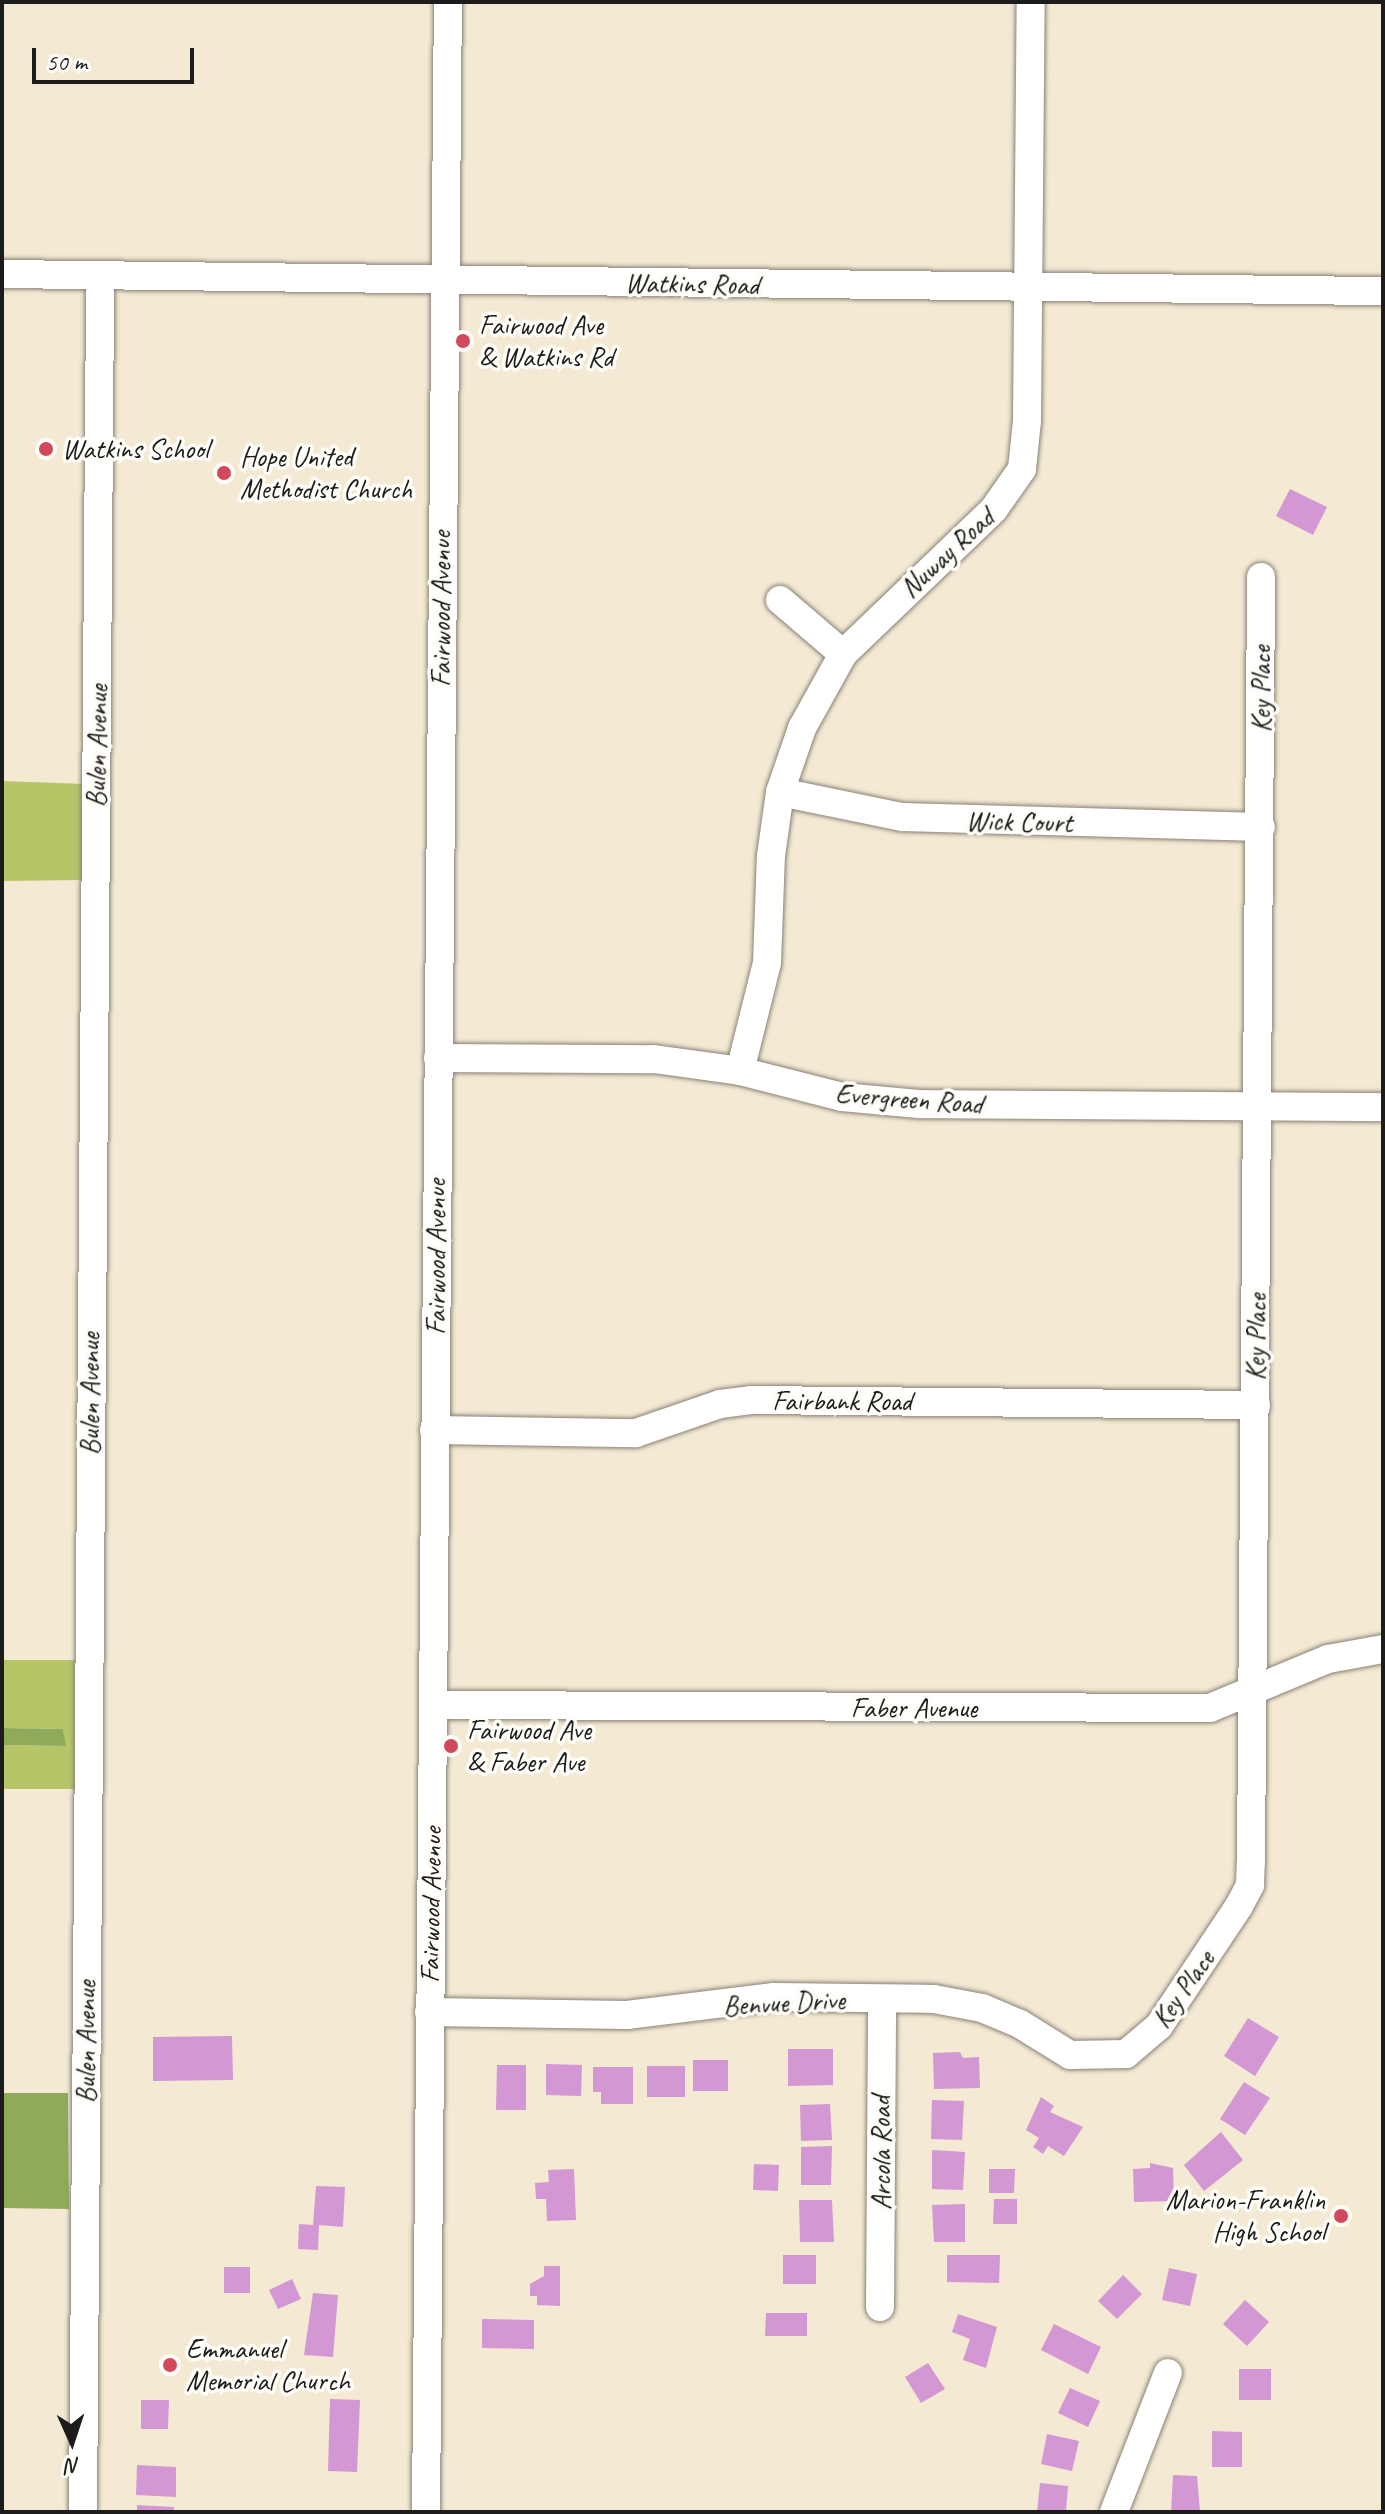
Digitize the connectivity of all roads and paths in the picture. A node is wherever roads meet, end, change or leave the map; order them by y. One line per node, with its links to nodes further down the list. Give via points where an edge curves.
1 (448, 2): 5 (street, Fairwood Avenue)
2 (1031, 2): 6 (street, Nuway Road)
3 (2, 274): 4 (street, Watkins Road)
4 (100, 276): 5 (street, Watkins Road); 27 (street, Bulen Avenue)
5 (442, 280): 6 (street, Watkins Road); 13 (street, Fairwood Avenue)
6 (1029, 288): 7 (street, Watkins Road); 10 (street, Nuway Road, via 1026,448 1010,492)
7 (1383, 291)
8 (1261, 577): 12 (street, Key Place)
9 (780, 600): 10 (street)
10 (843, 654): 11 (street, Nuway Road, via 802,728)
11 (780, 792): 12 (street, Wick Court, via 902,817); 14 (street, Nuway Road, via 771,856 767,963)
12 (1261, 827): 15 (street, Key Place)
13 (438, 1058): 14 (street, Evergreen Road, via 654,1059); 18 (street, Fairwood Avenue)
14 (740, 1071): 15 (street, Evergreen Road, via 842,1097 919,1104)
15 (1259, 1106): 16 (street, Evergreen Road); 17 (street, Key Place)
16 (1383, 1107)
17 (1256, 1405): 18 (street, Fairbank Road, via 751,1400 720,1404 636,1433); 20 (street, Key Place)
18 (434, 1430): 21 (street, Fairwood Avenue)
19 (1383, 1649): 20 (street, Faber Avenue, via 1328,1659)
20 (1253, 1694): 21 (street, Faber Avenue, via 1210,1708 1166,1710); 24 (street, Key Place, via 1250,1885 1159,2026)
21 (434, 1705): 23 (street, Fairwood Avenue)
22 (882, 1999): 23 (street, Benvue Drive, via 774,1997 627,2015); 24 (street, Benvue Drive, via 934,1999 982,2008 1070,2055); 25 (street, Arcola Road)
23 (429, 2012): 28 (street, Fairwood Avenue)
24 (1126, 2054)
25 (880, 2307)
26 (1168, 2373): 29 (street)
27 (83, 2512)
28 (426, 2512)
29 (1114, 2512)

